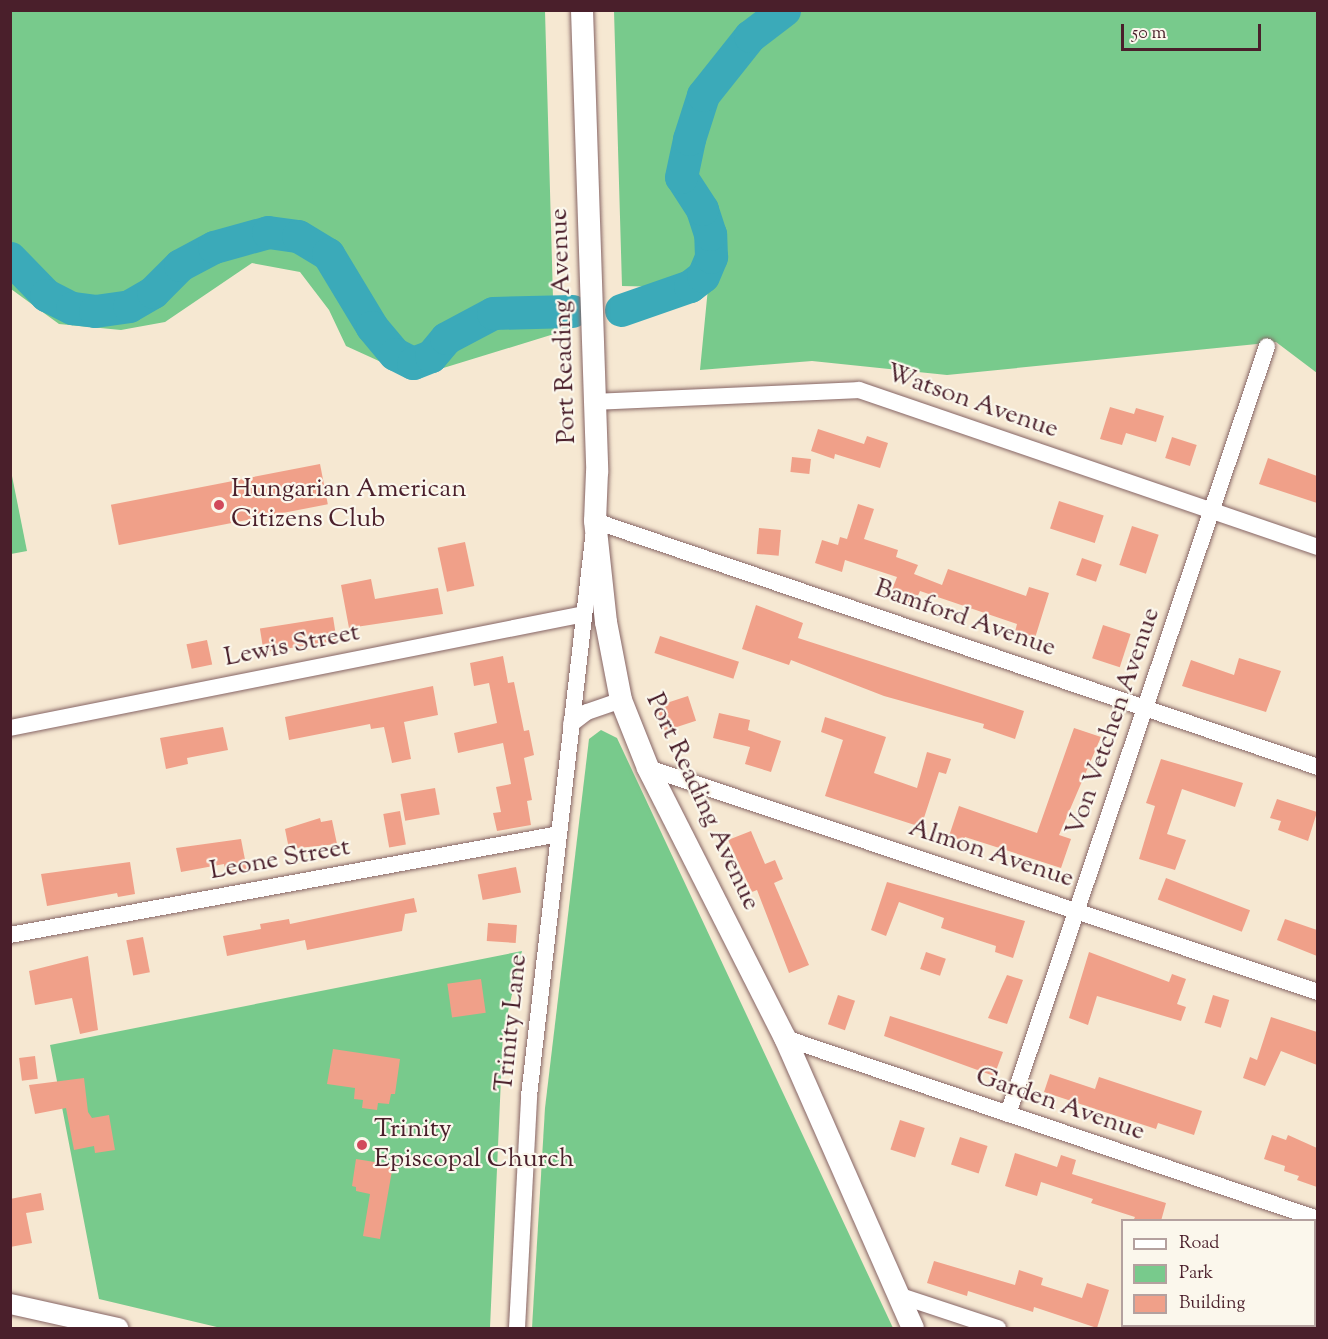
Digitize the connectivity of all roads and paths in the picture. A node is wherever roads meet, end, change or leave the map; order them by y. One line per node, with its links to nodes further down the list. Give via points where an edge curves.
1 (582, 10): 3 (main road, Port Reading Avenue)
2 (1267, 346): 4 (street, Von Vetchen Avenue)
3 (595, 402): 4 (street, Watson Avenue, via 859,390); 5 (main road, Port Reading Avenue)
4 (1211, 512): 6 (street, Watson Avenue); 9 (street, Von Vetchen Avenue)
5 (595, 521): 7 (street, Trinity Lane); 8 (main road, Port Reading Avenue, via 606,622); 9 (street, Bamford Avenue)
6 (1317, 547)
7 (584, 614): 10 (street, Trinity Lane); 11 (street, Lewis Street)
8 (621, 700): 10 (street, via 587,712); 13 (main road, Port Reading Avenue)
9 (1145, 707): 12 (street, Bamford Avenue); 15 (street, Von Vetchen Avenue)
10 (572, 724): 14 (street, Trinity Lane)
11 (10, 728)
12 (1317, 767)
13 (648, 768): 15 (street, Almon Avenue); 18 (main road, Port Reading Avenue)
14 (559, 834): 16 (street, Leone Street); 24 (street, Trinity Lane, via 528,1096)
15 (1077, 909): 17 (street, Almon Avenue); 19 (street, Von Vetchen Avenue)
16 (10, 935)
17 (1317, 992)
18 (785, 1038): 19 (street, Garden Avenue); 21 (main road, Port Reading Avenue)
19 (1008, 1114): 20 (street, Garden Avenue)
20 (1317, 1219)
21 (901, 1296): 25 (main road, Port Reading Avenue); 26 (street)
22 (10, 1304): 23 (street)
23 (118, 1329)
24 (517, 1329)
25 (913, 1329)
26 (998, 1329)

